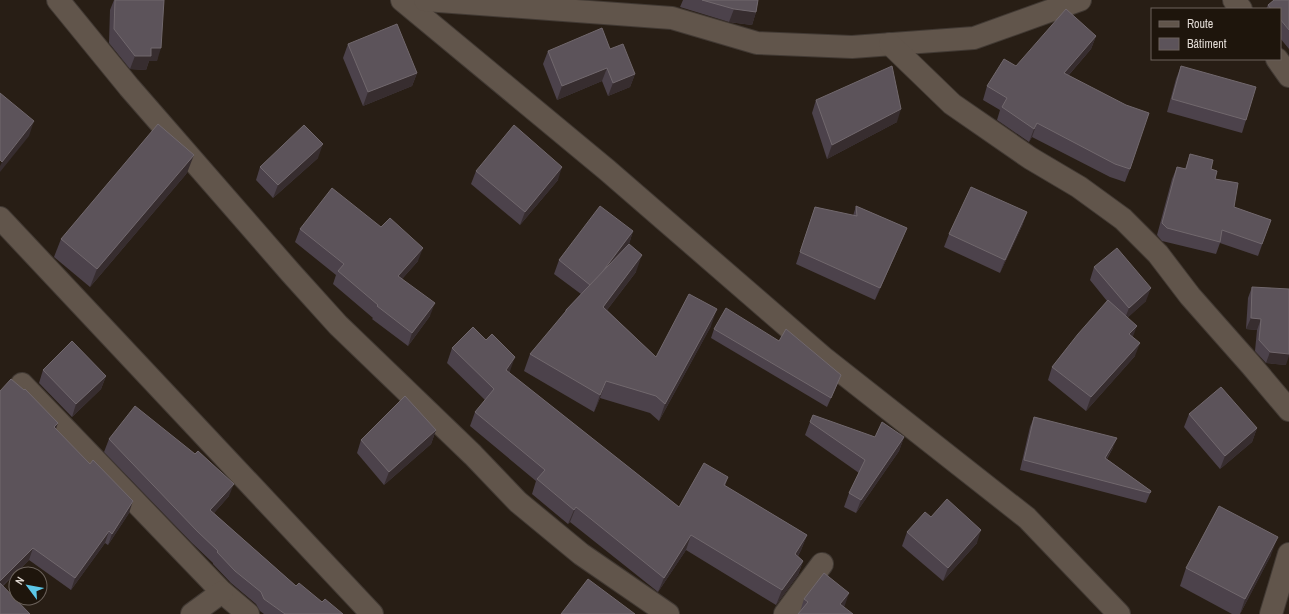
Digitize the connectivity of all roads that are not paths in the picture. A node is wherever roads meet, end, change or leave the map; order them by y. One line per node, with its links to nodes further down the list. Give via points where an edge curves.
1 (58, 0): 19 (street, via 129,87 338,325 518,502 581,554)
2 (402, 0): 21 (street, via 607,170 825,359 1027,518)
3 (425, 0): 7 (street, via 672,18 757,43 852,47)
4 (1080, 0): 7 (street, via 974,38)
5 (1234, 0): 6 (street)
6 (1240, 8)
7 (890, 44): 12 (street, via 952,104 1123,219 1158,254 1190,296)
8 (1278, 60): 9 (street)
9 (1289, 76)
10 (0, 218): 18 (street)
11 (22, 384): 15 (street)
12 (1289, 410)
13 (1289, 554): 22 (street)
14 (822, 564): 20 (street)
15 (222, 592): 16 (street); 17 (street)
16 (192, 614)
17 (248, 614)
18 (372, 614)
19 (668, 614)
20 (785, 614)
21 (1119, 614)
22 (1271, 614)

